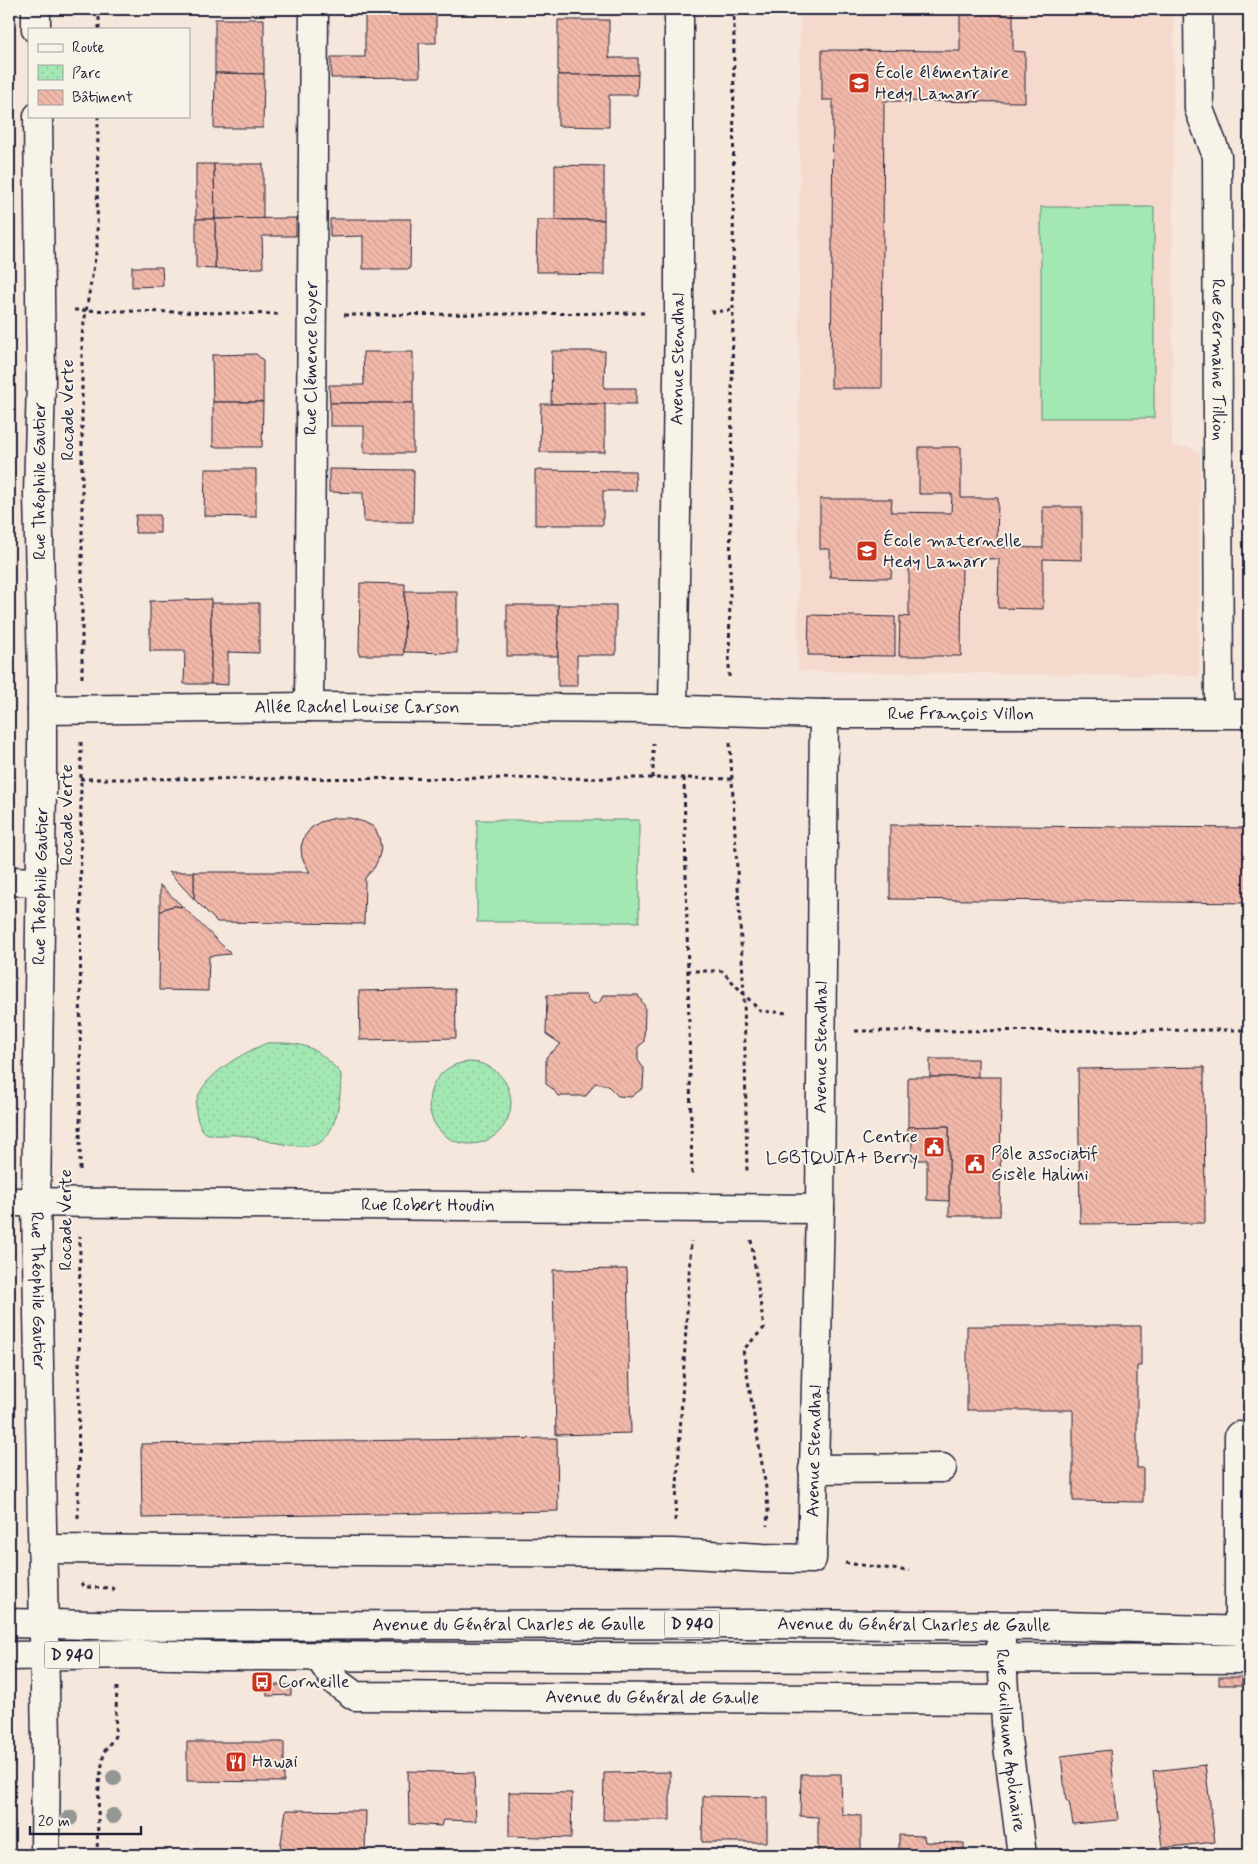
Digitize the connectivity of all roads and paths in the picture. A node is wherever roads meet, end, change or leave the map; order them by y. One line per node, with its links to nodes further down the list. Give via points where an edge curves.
1 (36, 9): 7 (street)
2 (99, 9): 8 (path)
3 (314, 9): 14 (street, Rue Clémence Royer)
4 (679, 9): 13 (street, Avenue Stendhal)
5 (734, 9): 19 (path)
6 (1198, 9): 21 (street, Rue Germaine Tillion, via 1199,109 1217,156)
7 (36, 28)
8 (99, 28)
9 (38, 118): 12 (street, Rue Théophile Gautier)
10 (98, 118): 11 (path, Rocade Verte, via 97,247)
11 (86, 310): 12 (path); 14 (path); 16 (path, Rocade Verte, via 82,335)
12 (41, 311): 17 (street, Rue Théophile Gautier, via 38,494)
13 (679, 313): 14 (path); 18 (street, Avenue Stendhal)
14 (311, 315): 15 (street, Rue Clémence Royer)
15 (309, 707): 16 (street, Allée Rachel Louise Carson); 18 (street, Allée Rachel Louise Carson)
16 (82, 709): 17 (street, Allée Rachel Louise Carson); 24 (path, Rocade Verte)
17 (42, 710): 27 (street, Rue Théophile Gautier)
18 (673, 710): 19 (street, Rue François Villon)
19 (729, 712): 20 (street, Rue François Villon)
20 (824, 714): 21 (street, Rue François Villon); 29 (street, Avenue Stendhal)
21 (1219, 714): 22 (street, Rue François Villon)
22 (1249, 714)
23 (684, 778): 24 (path); 25 (path); 28 (path)
24 (80, 779): 33 (path, Rocade Verte)
25 (732, 779)
26 (9, 881): 27 (street)
27 (41, 882): 32 (street, Rue Théophile Gautier)
28 (687, 971): 29 (path, via 722,971 760,1012); 34 (path)
29 (820, 1018): 30 (path, via 857,1032); 35 (street, Avenue Stendhal)
30 (1249, 1030)
31 (9, 1202): 32 (street, Rue Robert Houdin)
32 (36, 1202): 33 (street, Rue Robert Houdin); 40 (street, Rue Théophile Gautier)
33 (80, 1203): 34 (street, Rue Robert Houdin); 39 (path, Rocade Verte)
34 (692, 1208): 35 (street, Rue Robert Houdin); 41 (path)
35 (820, 1209): 38 (street, Avenue Stendhal)
36 (1239, 1436): 44 (street)
37 (942, 1468): 38 (street)
38 (813, 1469): 42 (street, Avenue Stendhal)
39 (78, 1515)
40 (42, 1548): 41 (street); 46 (street, Rue Théophile Gautier)
41 (673, 1553): 42 (street)
42 (812, 1559): 43 (path)
43 (909, 1571)
44 (1244, 1600): 48 (street)
45 (9, 1623): 46 (street, Avenue du Général Charles de Gaulle / D 940)
46 (44, 1624): 47 (street, Avenue du Général Charles de Gaulle / D 940); 49 (street, Rue Théophile Gautier)
47 (1000, 1626): 48 (street, Avenue du Général Charles de Gaulle / D 940); 52 (street, Rue Guillaume Apolinaire)
48 (1244, 1631)
49 (44, 1655): 50 (street, Avenue du Général Charles de Gaulle / D 940); 51 (street, Avenue du Général Charles de Gaulle / D 940); 56 (street, Rue Théophile Gautier)
50 (9, 1656)
51 (319, 1657): 52 (street, Avenue du Général Charles de Gaulle / D 940); 55 (street, Avenue du Général de Gaulle, via 336,1682 356,1696)
52 (1002, 1658): 53 (street, Avenue du Général Charles de Gaulle / D 940); 55 (street, Rue Guillaume Apolinaire)
53 (1249, 1659)
54 (118, 1680): 57 (path, via 115,1736 104,1752 99,1784)
55 (1005, 1700): 58 (street, Rue Guillaume Apolinaire)
56 (45, 1855)
57 (97, 1855)
58 (1022, 1855)

